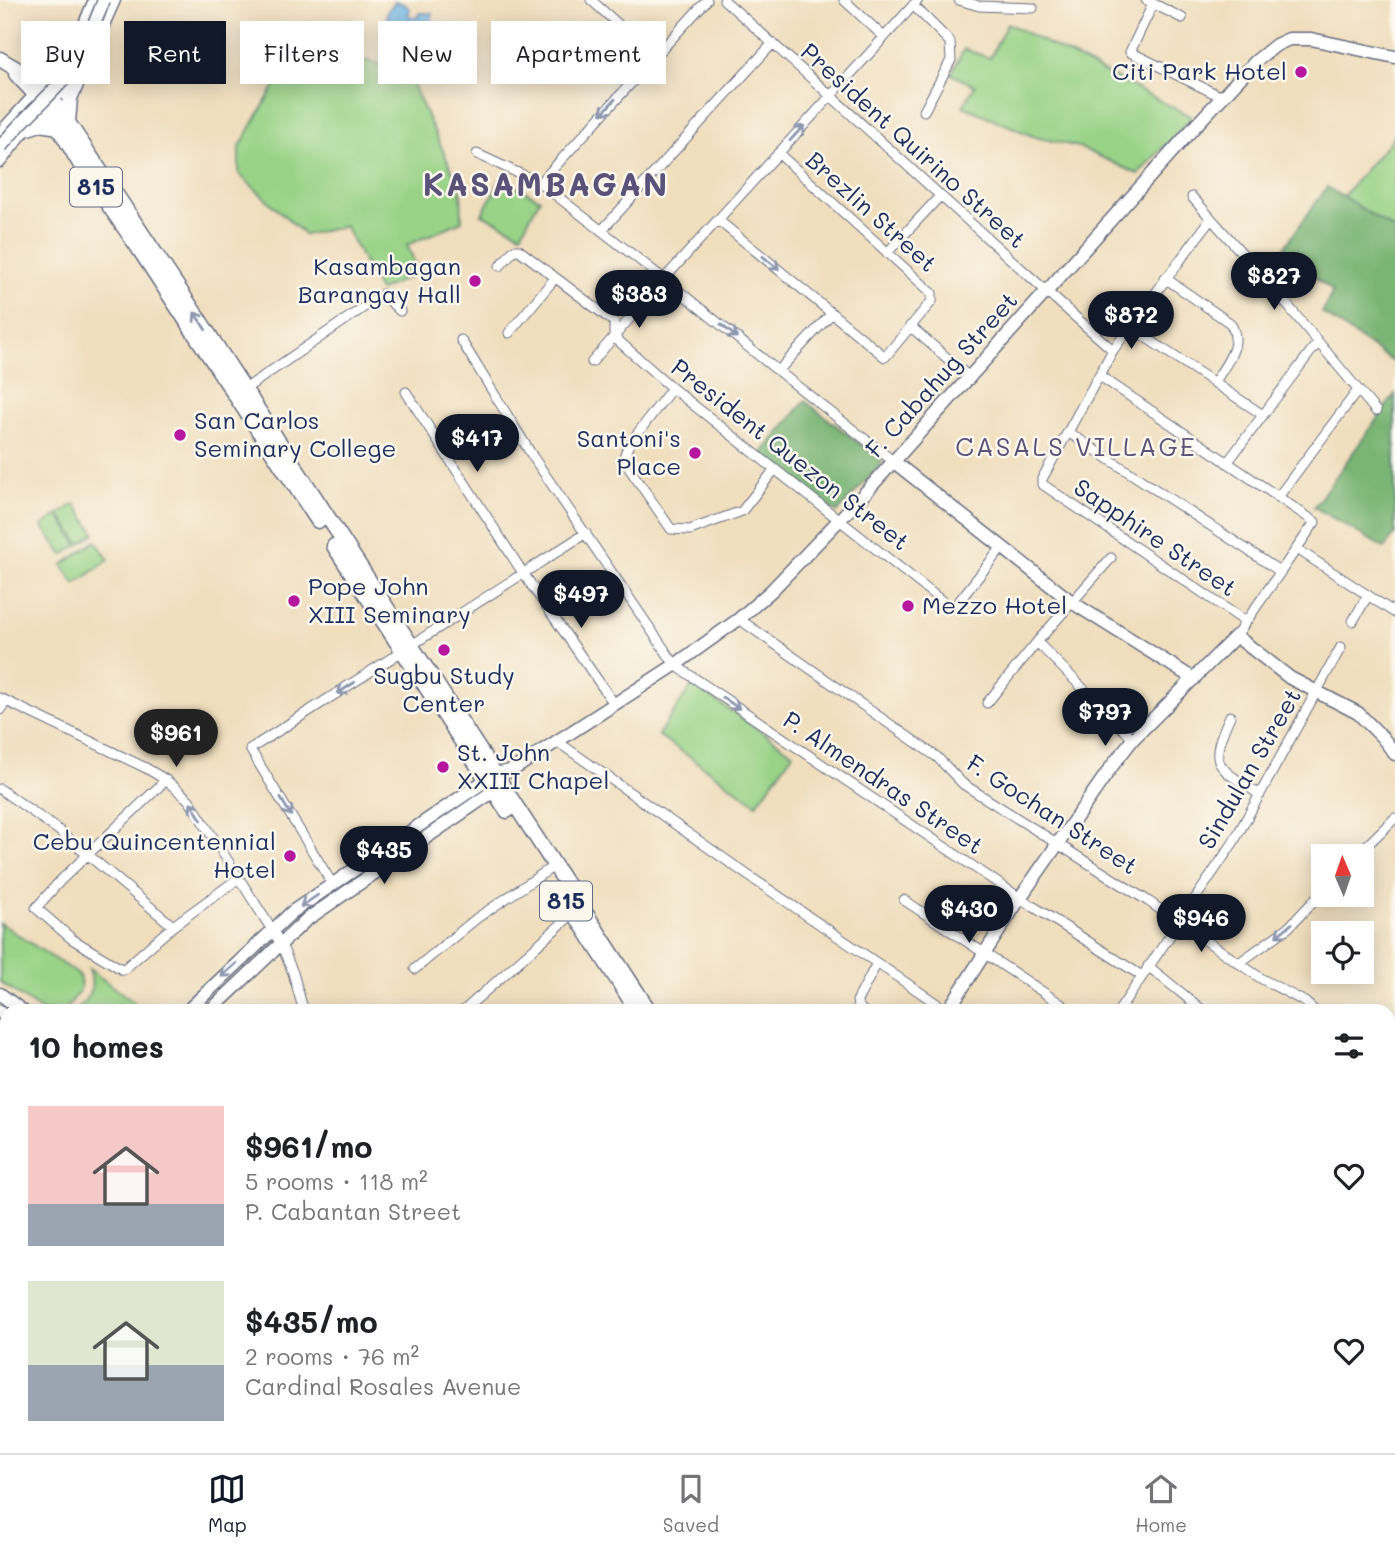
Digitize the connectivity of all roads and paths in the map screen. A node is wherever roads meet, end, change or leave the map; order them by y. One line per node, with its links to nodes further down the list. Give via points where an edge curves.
1 (95, 0): 13 (main road)
2 (104, 0): 33 (main road, bridge, via 76,63)
3 (114, 0): 14 (main road)
4 (591, 0): 15 (street)
5 (707, 0): 17 (street)
6 (724, 0): 18 (street, President Quirino Street)
7 (844, 0): 16 (street)
8 (959, 0): 11 (street, via 979,6)
9 (1150, 2): 12 (street); 27 (street, via 1130,52)
10 (915, 3): 16 (street); 29 (street, via 952,50)
11 (1033, 8)
12 (1182, 18)
13 (85, 21)
14 (104, 21)
15 (614, 21)
16 (884, 37): 26 (street)
17 (666, 43)
18 (773, 43): 26 (street, President Quirino Street); 42 (street)
19 (1395, 57): 27 (main road, F. Cabahug Street, via 1311,39 1289,39 1258,60)
20 (3, 61): 25 (main road, 815)
21 (43, 84): 25 (main road)
22 (67, 84): 28 (main road)
23 (76, 84): 30 (main road)
24 (629, 84): 37 (street, one-way to 37)
25 (38, 90): 28 (main road, 815); 31 (main road)
26 (830, 97): 34 (street, one-way to 26); 38 (street, President Quirino Street)
27 (1222, 97): 48 (main road, F. Cabahug Street)
28 (50, 103): 30 (main road, 815); 32 (main road)
29 (924, 111)
30 (64, 125): 32 (main road, via 43,124); 66 (main road, 815, via 80,164)
31 (4, 129): 32 (main road, via 16,124)
32 (23, 131): 36 (main road)
33 (0, 148)
34 (778, 153): 41 (street); 43 (street, Brezlin Street)
35 (477, 155): 37 (street)
36 (0, 161)
37 (540, 184): 42 (street)
38 (940, 196): 43 (street); 48 (street, President Quirino Street)
39 (1192, 197): 40 (street)
40 (1211, 219): 46 (street); 56 (street)
41 (718, 220): 47 (street); 50 (street, one-way to 50)
42 (603, 230): 47 (street)
43 (887, 253): 51 (street, Brezlin Street, via 932,293 932,301)
44 (500, 265): 45 (street, President Quezon Street, via 514,250)
45 (555, 278): 53 (street); 54 (street, President Quezon Street, via 614,322)
46 (1165, 278): 52 (street); 62 (street, via 1236,331 1234,350)
47 (664, 279): 54 (street); 59 (street, one-way to 59)
48 (1044, 292): 57 (street, President Quirino Street); 61 (main road, F. Cabahug Street)
49 (400, 311): 66 (street, via 383,294)
50 (832, 313): 51 (street, via 884,357); 59 (street)
51 (910, 326): 61 (street)
52 (1130, 327): 57 (street); 62 (street)
53 (509, 333)
54 (614, 337): 58 (street); 63 (street, President Quezon Street)
55 (461, 340): 75 (street)
56 (1318, 342): 64 (street); 68 (street)
57 (1113, 351): 60 (street)
58 (592, 362)
59 (778, 371): 70 (street)
60 (1100, 376): 69 (street); 71 (street)
61 (969, 377): 70 (main road, F. Cabahug Street)
62 (1215, 382): 68 (street)
63 (672, 388): 72 (street, President Quezon Street); 72 (street, via 624,457 671,529 690,530 742,512)
64 (1358, 390): 67 (street); 73 (street)
65 (406, 392): 80 (street)
66 (240, 393): 90 (main road, 815)
67 (1376, 411)
68 (1263, 415): 71 (street)
69 (1069, 432): 79 (street); 86 (street, Sapphire Street, via 1042,484)
70 (893, 461): 74 (main road, F. Cabahug Street); 76 (main road)
71 (1227, 463): 73 (street)
72 (775, 469): 74 (street, President Quezon Street)
73 (1278, 497): 77 (street, via 1315,522)
74 (840, 520): 76 (street, President Quezon Street, via 951,606); 84 (main road, F. Cabahug Street)
75 (586, 533): 80 (street); 91 (street)
76 (1002, 547): 82 (main road)
77 (1297, 549): 79 (street); 81 (street)
78 (1111, 558): 82 (street)
79 (1280, 572): 86 (street)
80 (523, 573): 90 (street); 96 (street)
81 (1368, 595): 83 (street); 85 (street)
82 (1073, 603): 88 (street); 92 (main road)
83 (1395, 613)
84 (739, 619): 91 (main road, F. Cabahug Street); 107 (street, F. Gochan Street, via 937,757 963,784)
85 (1353, 621)
86 (1246, 622): 87 (street)
87 (1236, 636): 92 (main road); 93 (main road, via 1290,678)
88 (1037, 642): 95 (street); 99 (street)
89 (1341, 647): 93 (street, Sindulan Street)
90 (407, 648): 103 (main road, 815); 112 (street, one-way to 112, via 250,749)
91 (675, 665): 96 (main road, F. Cabahug Street); 113 (street, P. Almendras Street, one-way to 113)
92 (1194, 679): 99 (main road)
93 (1317, 690): 101 (main road, via 1358,713); 105 (street, Sindulan Street)
94 (3, 700): 97 (street); 102 (street)
95 (987, 703)
96 (615, 705): 100 (main road, F. Cabahug Street)
97 (0, 710)
98 (1230, 716): 105 (street, via 1217,758 1228,774)
99 (1133, 739): 107 (main road)
100 (558, 741): 103 (main road, F. Cabahug Street); 122 (street)
101 (1395, 754)
102 (166, 780): 109 (street); 111 (street, one-way to 102, via 189,800)
103 (495, 782): 110 (main road, 815); 112 (main road); 120 (main road, via 306,920)
104 (0, 789): 109 (street)
105 (1260, 795): 117 (street, Sindulan Street)
106 (1395, 818): 108 (street)
107 (1057, 842): 113 (main road); 117 (street, F. Gochan Street)
108 (1368, 844)
109 (87, 854): 118 (street); 118 (street, via 36,908 72,939 123,970)
110 (550, 869): 116 (main road, 815); 125 (street, via 477,918)
111 (239, 878): 118 (street); 119 (street)
112 (333, 885): 119 (main road, one-way to 119)
113 (1020, 898): 121 (main road); 126 (street, P. Almendras Street)
114 (904, 900): 121 (street)
115 (1311, 904): 123 (street, one-way to 123, via 1289,927)
116 (578, 910): 130 (street); 131 (main road, 815); 132 (main road, 815)
117 (1179, 921): 123 (street, F. Gochan Street); 124 (street, Sindulan Street)
118 (173, 926)
119 (273, 930): 120 (street); 127 (main road, one-way to 127)
120 (281, 944): 128 (main road); 129 (street)
121 (984, 953): 135 (main road); 136 (street)
122 (877, 963): 133 (street); 134 (street)
123 (1239, 963): 139 (street, F. Gochan Street)
124 (1149, 966): 126 (street, Sindulan Street); 138 (street)
125 (415, 969)
126 (1142, 975): 137 (street, Sindulan Street)
127 (194, 1004)
128 (217, 1004)
129 (302, 1004)
130 (471, 1004)
131 (633, 1004)
132 (644, 1004)
133 (858, 1004)
134 (938, 1004)
135 (952, 1004)
136 (1061, 1004)
137 (1123, 1004)
138 (1195, 1004)
139 (1307, 1004)

